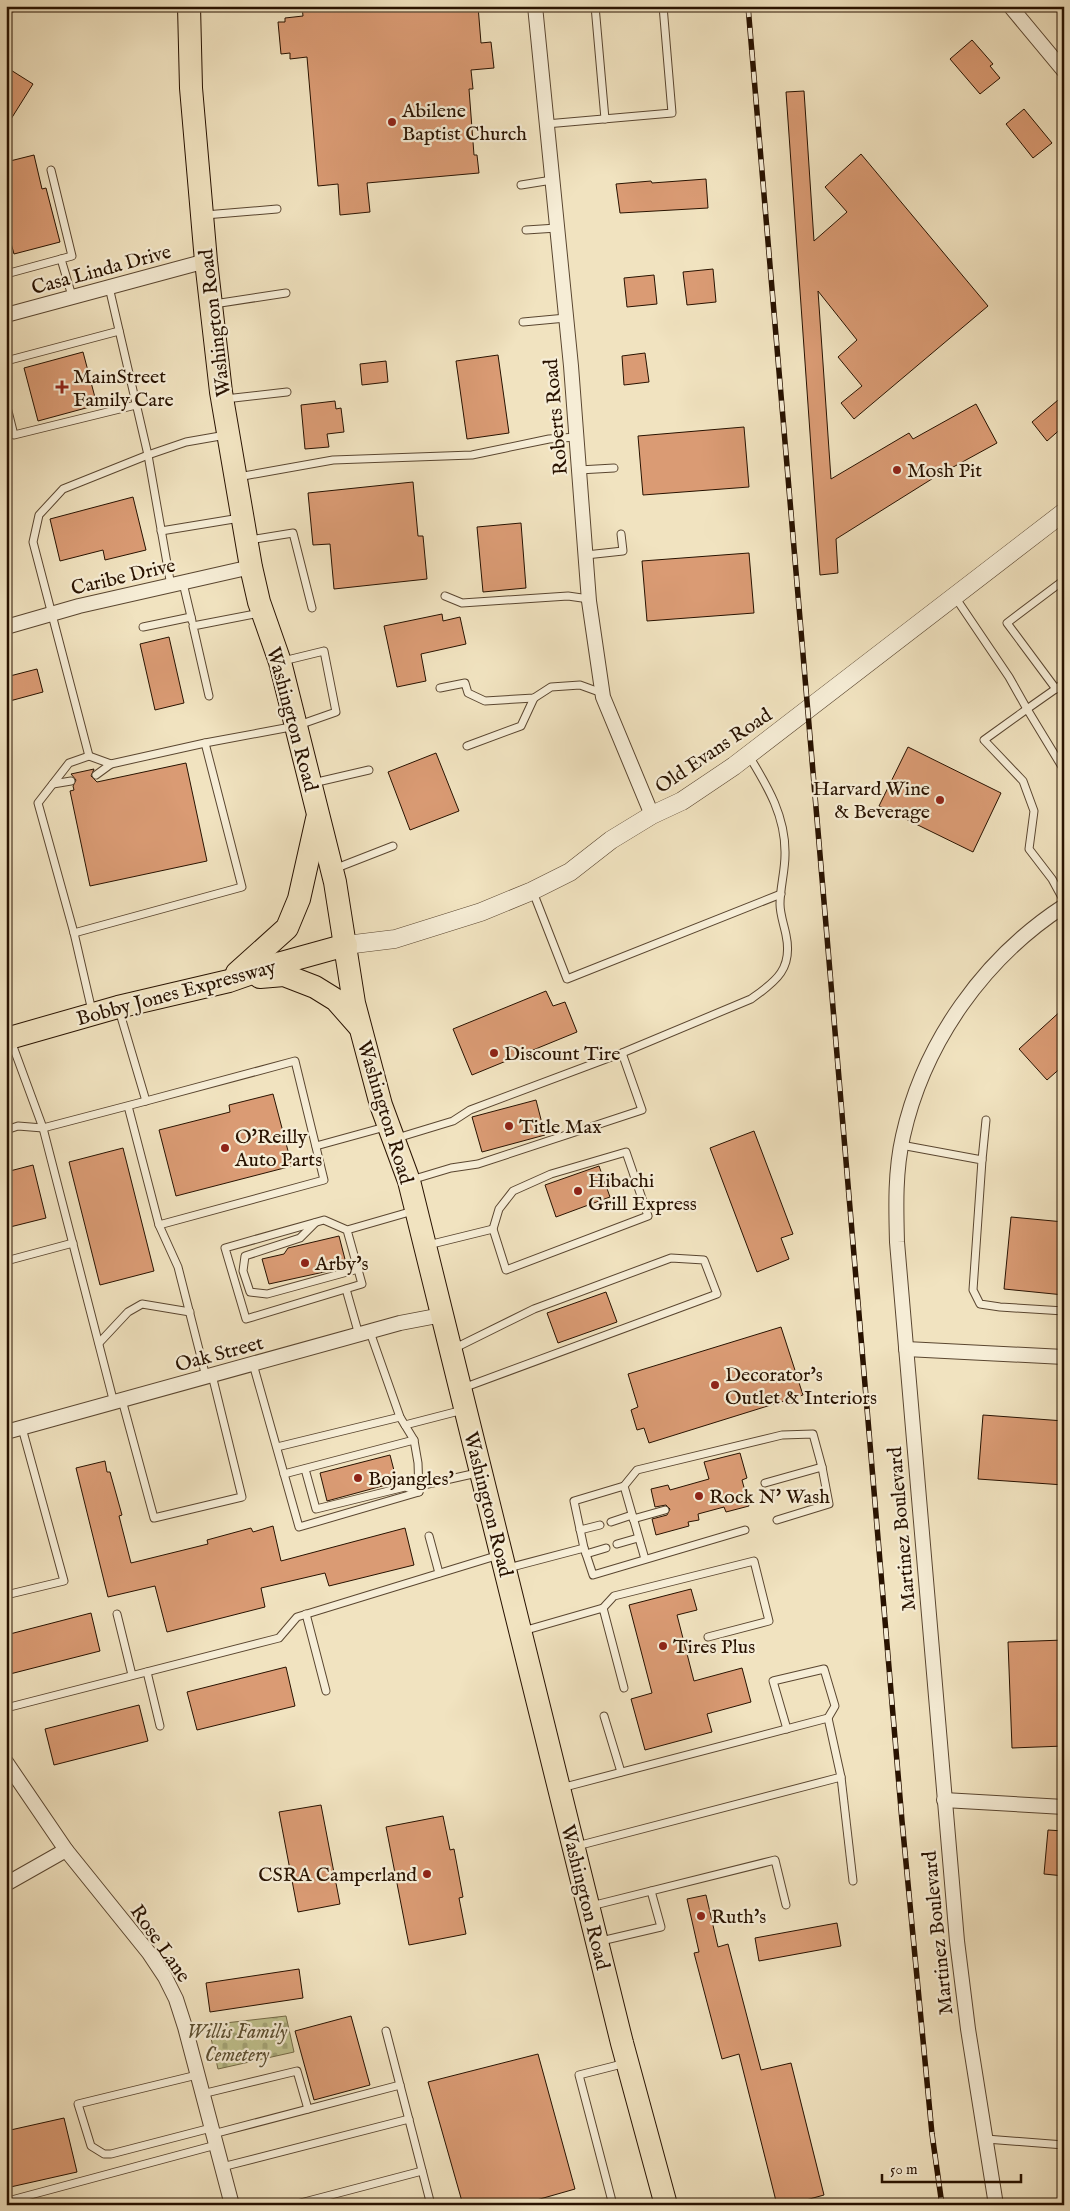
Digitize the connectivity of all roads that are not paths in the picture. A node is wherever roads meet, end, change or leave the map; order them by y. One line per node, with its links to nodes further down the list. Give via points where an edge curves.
1 (189, 6): 13 (main road, Washington Road, via 191,88)
2 (535, 6): 8 (street, Roberts Road)
3 (595, 6): 7 (lane)
4 (663, 6): 7 (lane, via 672,113)
5 (1010, 6): 6 (street)
6 (1064, 71)
7 (605, 119): 8 (lane)
8 (546, 124): 10 (street, Roberts Road)
9 (51, 170): 16 (lane, via 72,256)
10 (552, 180): 11 (lane); 14 (street, Roberts Road)
11 (521, 185)
12 (277, 209): 13 (lane)
13 (202, 216): 17 (main road, Washington Road)
14 (556, 228): 15 (lane); 24 (street, Roberts Road)
15 (526, 230)
16 (61, 259): 18 (lane); 21 (lane)
17 (206, 261): 19 (street, Casa Linda Drive); 22 (main road, Washington Road)
18 (6, 274)
19 (109, 286): 21 (street, Casa Linda Drive); 26 (lane)
20 (286, 293): 22 (lane)
21 (72, 296): 23 (street, Casa Linda Drive)
22 (211, 304): 29 (main road, Washington Road)
23 (7, 314)
24 (566, 318): 25 (lane); 33 (street, Roberts Road)
25 (522, 322)
26 (119, 331): 27 (lane); 31 (lane)
27 (6, 361)
28 (287, 392): 29 (lane)
29 (222, 400): 32 (main road, Washington Road)
30 (6, 403): 31 (lane, via 14,435)
31 (136, 405): 34 (lane)
32 (228, 435): 34 (lane, via 186,442); 37 (main road, Washington Road)
33 (576, 437): 36 (street, Roberts Road); 37 (lane, via 549,439 472,455 333,460)
34 (148, 454): 40 (lane); 52 (lane, via 63,489 38,514 33,542)
35 (614, 468): 36 (lane)
36 (579, 470): 43 (street, Roberts Road)
37 (236, 478): 39 (main road, Washington Road)
38 (1064, 512): 48 (street, Old Evans Road)
39 (242, 518): 40 (lane); 42 (main road, Washington Road)
40 (161, 530): 46 (lane)
41 (621, 534): 43 (lane, via 623,551)
42 (246, 540): 44 (main road, Washington Road); 50 (lane, via 293,532)
43 (586, 555): 49 (street, Roberts Road)
44 (251, 567): 46 (street, Caribe Drive); 51 (main road, Washington Road)
45 (1064, 580): 60 (lane, via 1007,623)
46 (177, 584): 52 (street, Caribe Drive); 53 (lane)
47 (445, 596): 49 (lane, via 462,602 568,596)
48 (955, 596): 64 (lane, via 1009,676); 68 (street, Old Evans Road)
49 (589, 599): 61 (street, Roberts Road)
50 (312, 608)
51 (263, 612): 54 (lane); 57 (main road, Washington Road)
52 (52, 614): 55 (street, Caribe Drive); 69 (lane)
53 (191, 617): 54 (lane); 56 (lane)
54 (193, 626): 62 (lane)
55 (6, 627)
56 (143, 628)
57 (280, 662): 65 (main road, Washington Road); 65 (lane, via 324,651 336,712)
58 (1064, 683): 60 (lane)
59 (440, 688): 63 (lane, via 465,683 468,693 485,701)
60 (1056, 689): 64 (lane)
61 (602, 694): 63 (lane, via 580,685 551,687); 78 (street, Roberts Road)
62 (209, 696)
63 (534, 698): 67 (lane, via 521,726)
64 (1026, 709): 72 (lane); 83 (lane, via 984,740 1023,781 1034,811 1029,849)
65 (296, 726): 66 (lane); 76 (main road, Washington Road)
66 (205, 743): 70 (lane); 85 (lane, via 242,887)
67 (467, 746)
68 (748, 755): 78 (street, Old Evans Road, via 682,801); 82 (lane, via 777,807 784,834)
69 (89, 756): 70 (lane); 75 (lane, via 69,764)
70 (111, 764): 73 (lane)
71 (369, 770): 76 (lane)
72 (1064, 770)
73 (96, 775)
74 (71, 781): 75 (lane)
75 (53, 784): 85 (lane, via 38,803)
76 (310, 784): 77 (main road, Washington Road)
77 (318, 815): 80 (main road, Washington Road); 87 (main road, via 299,899 287,928)
78 (652, 815): 81 (street, Old Evans Road, via 611,840 570,872)
79 (393, 846): 80 (lane)
80 (332, 870): 86 (main road, Washington Road)
81 (532, 890): 82 (lane, via 567,979); 86 (street, Old Evans Road, via 481,912 395,938)
82 (781, 894): 92 (lane, via 780,905 789,949 786,965 779,976 751,999)
83 (1064, 901)
84 (1064, 906): 99 (street, Martinez Boulevard, via 1036,924 1010,947 961,1004 920,1080)
85 (74, 932): 89 (lane)
86 (346, 945): 87 (main road, Bobby Jones Expressway); 90 (main road, Washington Road)
87 (229, 981): 88 (main road, Bobby Jones Expressway); 90 (main road, via 284,975 336,1000)
88 (118, 1007): 89 (main road, Bobby Jones Expressway); 93 (lane)
89 (93, 1015): 91 (main road, Bobby Jones Expressway)
90 (360, 1026): 98 (main road, Washington Road, via 381,1105)
91 (8, 1039): 96 (lane)
92 (622, 1053): 98 (lane, via 470,1110 453,1121); 102 (lane, via 642,1110 478,1164 451,1168)
93 (146, 1101): 94 (lane); 100 (lane, via 295,1061)
94 (128, 1106): 96 (lane); 105 (lane)
95 (986, 1120): 101 (lane)
96 (43, 1128): 97 (lane, via 18,1126); 108 (lane)
97 (6, 1130)
98 (392, 1133): 100 (lane); 102 (main road, Washington Road)
99 (901, 1145): 101 (lane); 118 (street, Martinez Boulevard, via 896,1203)
100 (316, 1146): 105 (lane, via 324,1180)
101 (982, 1160): 113 (lane, via 973,1290 980,1304)
102 (409, 1181): 103 (main road, Washington Road)
103 (416, 1210): 107 (lane); 109 (main road, Washington Road)
104 (315, 1223): 107 (lane, via 324,1220); 111 (lane, via 300,1238 245,1256 243,1271 250,1292 267,1294); 112 (lane, via 225,1248 246,1319)
105 (159, 1225): 114 (lane, via 178,1267)
106 (493, 1228): 106 (lane, via 506,1270 648,1216 626,1152 551,1174 513,1191 499,1209); 109 (lane)
107 (347, 1230): 111 (lane)
108 (73, 1243): 110 (lane); 117 (lane)
109 (425, 1246): 115 (main road, Washington Road)
110 (6, 1261)
111 (358, 1269): 112 (lane, via 362,1284)
112 (346, 1289): 116 (lane)
113 (1064, 1311)
114 (190, 1312): 117 (lane, via 142,1304 128,1312); 122 (lane)
115 (442, 1315): 116 (street, Oak Street); 119 (main road, Washington Road)
116 (364, 1333): 121 (street, Oak Street); 125 (lane)
117 (99, 1343): 124 (lane)
118 (906, 1349): 120 (street); 172 (street, Martinez Boulevard)
119 (450, 1350): 123 (main road, Washington Road); 123 (lane, via 534,1309 671,1258 704,1260 717,1294)
120 (1064, 1357)
121 (253, 1364): 122 (street, Oak Street); 130 (lane)
122 (209, 1376): 124 (street, Oak Street); 124 (lane, via 242,1497 154,1518)
123 (463, 1399): 126 (lane); 133 (main road, Washington Road)
124 (118, 1401): 127 (street, Oak Street)
125 (400, 1417): 126 (lane); 130 (lane)
126 (405, 1425): 129 (lane)
127 (22, 1428): 128 (street, Oak Street); 153 (lane, via 64,1581)
128 (6, 1432)
129 (414, 1440): 132 (lane); 137 (lane)
130 (276, 1447): 134 (lane)
131 (822, 1467): 135 (lane); 136 (lane, via 813,1434 782,1435 637,1470); 140 (lane, via 829,1504)
132 (305, 1469): 134 (lane); 137 (lane, via 316,1509 405,1486)
133 (481, 1472): 137 (lane); 151 (main road, Washington Road)
134 (284, 1474): 137 (lane, via 299,1527)
135 (765, 1482)
136 (624, 1486): 139 (lane); 143 (lane, via 574,1501)
137 (419, 1489)
138 (665, 1510): 139 (lane)
139 (632, 1517): 141 (lane); 146 (lane)
140 (777, 1520)
141 (610, 1522)
142 (600, 1525): 143 (lane)
143 (580, 1530): 149 (lane)
144 (745, 1530): 150 (lane)
145 (429, 1536): 152 (lane)
146 (638, 1538): 147 (lane); 150 (lane)
147 (617, 1544)
148 (606, 1548): 149 (lane)
149 (585, 1551): 150 (lane, via 593,1575); 151 (lane)
150 (645, 1559)
151 (503, 1562): 152 (lane); 157 (main road, Washington Road)
152 (439, 1573): 156 (lane)
153 (6, 1595)
154 (602, 1608): 157 (lane); 158 (lane, via 614,1596 754,1561 768,1621); 161 (lane)
155 (117, 1614): 160 (lane)
156 (306, 1614): 159 (lane, via 297,1617 279,1638); 162 (lane)
157 (521, 1631): 171 (main road, Washington Road)
158 (708, 1637)
159 (147, 1672): 160 (lane); 166 (lane)
160 (132, 1676): 163 (lane)
161 (624, 1688)
162 (326, 1691)
163 (6, 1708)
164 (604, 1716): 169 (lane)
165 (828, 1718): 167 (lane); 167 (lane, via 835,1706 824,1669 773,1681); 170 (lane)
166 (160, 1726)
167 (787, 1729): 169 (lane)
168 (6, 1762): 175 (street, Rose Lane)
169 (621, 1772): 171 (lane)
170 (841, 1777): 174 (lane); 176 (lane)
171 (560, 1788): 174 (main road, Washington Road)
172 (944, 1800): 173 (street); 190 (street, Martinez Boulevard, via 968,2029)
173 (1064, 1807)
174 (574, 1847): 180 (main road, Washington Road)
175 (66, 1850): 177 (street); 184 (street, Rose Lane, via 165,1977 176,1999)
176 (853, 1880)
177 (6, 1884)
178 (651, 1891): 179 (lane, via 776,1860); 180 (lane); 181 (lane, via 661,1928)
179 (786, 1905)
180 (588, 1906): 181 (main road, Washington Road)
181 (598, 1942): 183 (main road, Washington Road)
182 (386, 2031): 185 (lane)
183 (628, 2062): 194 (main road, Washington Road); 199 (lane, via 579,2075)
184 (197, 2075): 186 (street, Rose Lane); 189 (lane, via 78,2104 91,2146 104,2154)
185 (400, 2085): 187 (lane); 188 (lane)
186 (202, 2094): 187 (lane, via 297,2071); 189 (street, Rose Lane)
187 (308, 2109): 189 (lane)
188 (408, 2119): 192 (lane); 193 (lane)
189 (213, 2136): 192 (street, Rose Lane); 195 (lane, via 8,2201)
190 (986, 2139): 191 (lane); 200 (street, Martinez Boulevard)
191 (1064, 2145)
192 (222, 2167): 196 (street, Rose Lane)
193 (422, 2170): 197 (lane); 198 (lane)
194 (663, 2204)
195 (6, 2205)
196 (232, 2205)
197 (294, 2205)
198 (431, 2205)
199 (613, 2205)
200 (996, 2205)

